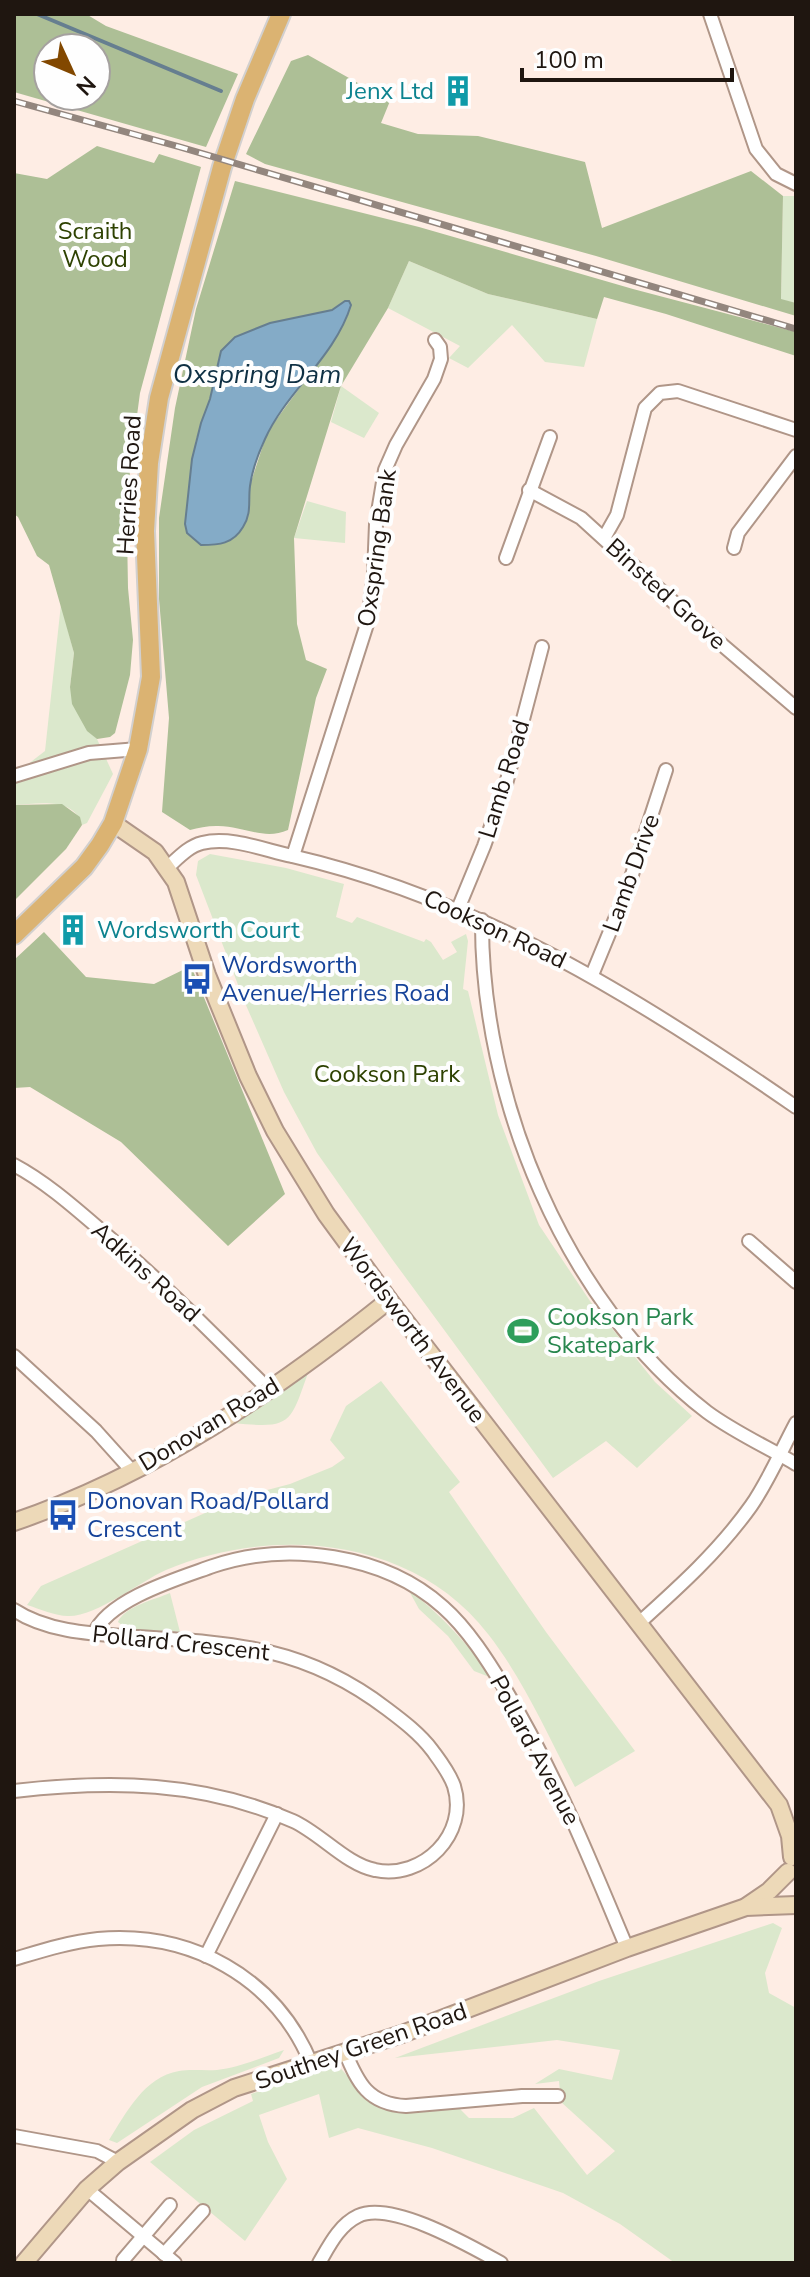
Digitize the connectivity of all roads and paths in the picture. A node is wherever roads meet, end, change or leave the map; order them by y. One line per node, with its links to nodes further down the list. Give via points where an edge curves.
1 (281, 14): 14 (main road, Herries Road, via 222,167 159,398 145,531 151,677)
2 (710, 14): 3 (street, via 756,149 776,174)
3 (796, 184)
4 (435, 340): 18 (street, Oxspring Bank, via 441,359 434,379 385,470 368,621)
5 (796, 430): 9 (street, via 678,391 660,393 645,408 617,515)
6 (550, 437): 8 (street)
7 (796, 456): 10 (street, via 738,533)
8 (529, 490): 9 (street, Binsted Grove, via 581,518); 11 (street)
9 (604, 538): 13 (street, Binsted Grove, via 692,619)
10 (734, 548)
11 (506, 558)
12 (542, 647): 20 (street, Lamb Road, via 506,784)
13 (794, 701)
14 (138, 749): 16 (street, via 89,753); 17 (main road, Herries Road)
15 (666, 770): 23 (street, Lamb Drive, via 638,860)
16 (14, 776)
17 (113, 823): 19 (street, Wordsworth Avenue, via 144,842); 22 (main road, Herries Road, via 84,867)
18 (293, 856): 19 (street, Cookson Road, via 216,841 200,843); 20 (street, Cookson Road)
19 (168, 867): 28 (street, Wordsworth Avenue, via 225,1021 275,1131 326,1214)
20 (458, 909): 21 (street, Cookson Road)
21 (482, 920): 23 (street, Cookson Road); 32 (street, via 485,993 508,1107 524,1154 571,1251 609,1309 671,1380 708,1413)
22 (14, 935)
23 (592, 975): 24 (street, Cookson Road)
24 (796, 1107)
25 (14, 1165): 30 (street, Adkins Road, via 139,1263)
26 (749, 1241): 27 (street)
27 (796, 1282)
28 (389, 1300): 30 (street, Donovan Road); 37 (street, Wordsworth Avenue)
29 (14, 1356): 34 (street)
30 (269, 1390): 34 (street, Donovan Road)
31 (796, 1423): 32 (street)
32 (780, 1454): 33 (street); 37 (street, via 729,1534)
33 (796, 1464)
34 (132, 1471): 35 (street, Donovan Road)
35 (14, 1522)
36 (14, 1610): 38 (street, Pollard Crescent, via 52,1626)
37 (639, 1623): 40 (street, Wordsworth Avenue)
38 (94, 1634): 41 (street, Pollard Crescent, via 236,1645 321,1667 363,1691 428,1745 445,1767 457,1805 456,1822 439,1850 425,1861 391,1871 359,1865); 46 (street, Pollard Avenue, via 98,1624 143,1593 222,1563 257,1556 323,1556 389,1573 418,1589 468,1635 527,1725)
39 (14, 1791): 41 (street, Pollard Crescent, via 150,1785 201,1791)
40 (779, 1805): 42 (street, Wordsworth Avenue); 43 (street, Wordsworth Avenue)
41 (277, 1814): 47 (street)
42 (796, 1815)
43 (792, 1860): 44 (street, Wordsworth Avenue, via 789,1884); 45 (street, Southey Green Road, via 769,1891)
44 (796, 1902): 45 (street, Southey Green Road)
45 (746, 1907): 46 (street, Southey Green Road)
46 (627, 1948): 49 (street, Southey Green Road)
47 (206, 1956): 48 (street, via 135,1938 97,1939); 50 (street, via 263,1991 300,2036)
48 (14, 1959)
49 (345, 2052): 50 (street, Southey Green Road); 51 (street, via 362,2087 392,2106)
50 (311, 2063): 53 (street, Southey Green Road, via 220,2096)
51 (558, 2096)
52 (14, 2136): 53 (street, via 97,2151)
53 (118, 2162): 54 (street, Southey Green Road)
54 (87, 2189): 57 (street); 61 (street, Southey Green Road)
55 (170, 2205): 57 (street)
56 (203, 2211): 58 (street)
57 (143, 2236): 58 (street); 59 (street)
58 (164, 2254): 62 (street)
59 (123, 2260)
60 (497, 2262): 63 (street, via 411,2219 379,2212 346,2225)
61 (24, 2263)
62 (175, 2263)
63 (319, 2263)

